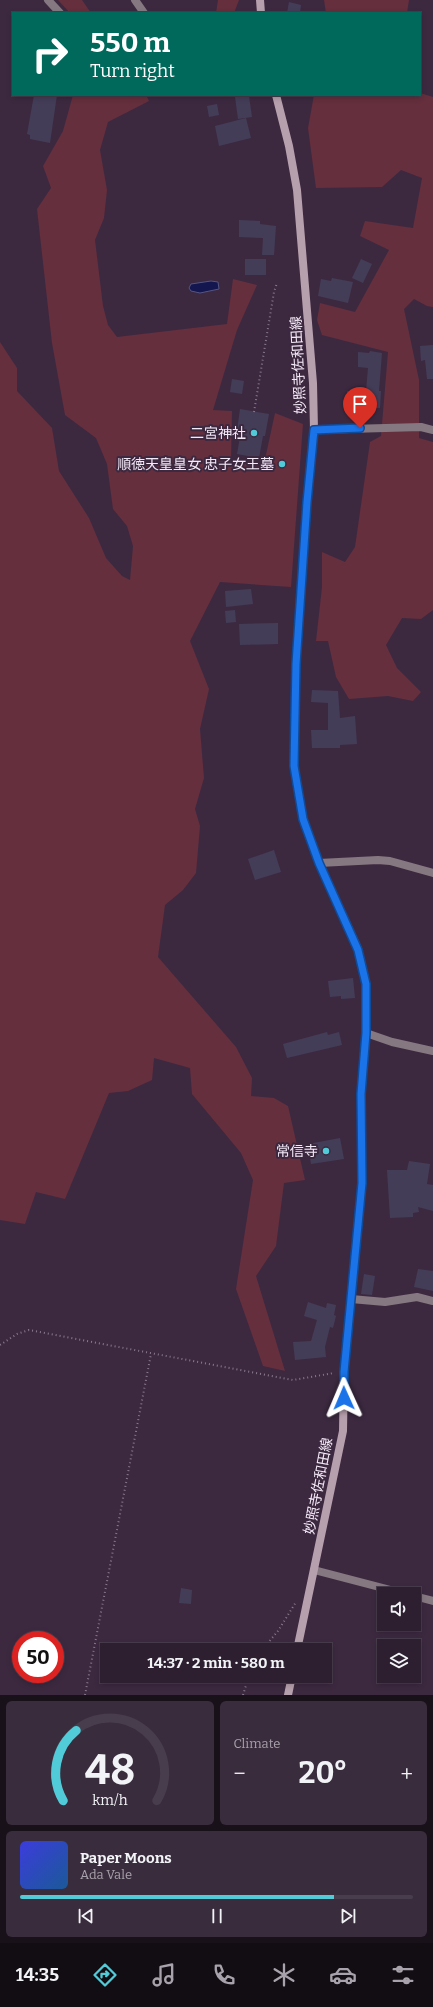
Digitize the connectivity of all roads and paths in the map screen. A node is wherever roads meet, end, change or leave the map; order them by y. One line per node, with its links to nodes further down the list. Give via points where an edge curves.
1 (48, 0): 4 (street)
2 (135, 0): 5 (street)
3 (260, 0): 6 (main road)
4 (59, 12)
5 (143, 12)
6 (261, 12)
7 (276, 96): 10 (main road, 妙照寺佐和田線, via 297,190 313,383)
8 (277, 283): 9 (path)
9 (254, 412)
10 (314, 430): 11 (street, via 420,426); 12 (main road, 妙照寺佐和田線, via 296,664 294,766 303,819)
11 (433, 430)
12 (319, 863): 13 (street, via 378,860); 14 (main road, 妙照寺佐和田線, via 358,950 366,984)
13 (433, 873)
14 (366, 1033): 15 (street); 16 (main road, 妙照寺佐和田線, via 361,1094 362,1183)
15 (433, 1051)
16 (350, 1299): 17 (street, via 385,1302 417,1297); 20 (main road, 妙照寺佐和田線)
17 (433, 1301)
18 (0, 1345): 19 (path, via 22,1331 29,1330)
19 (151, 1354): 20 (path, via 293,1380); 30 (path)
20 (344, 1372): 21 (main road, 妙照寺佐和田線, via 343,1431)
21 (314, 1570): 22 (street); 27 (main road, 妙照寺佐和田線)
22 (379, 1587)
23 (299, 1597): 26 (path)
24 (421, 1598): 25 (street)
25 (433, 1601)
26 (268, 1643)
27 (299, 1643)
28 (246, 1683): 31 (path)
29 (291, 1683): 32 (main road)
30 (85, 1695)
31 (243, 1695)
32 (288, 1695)

